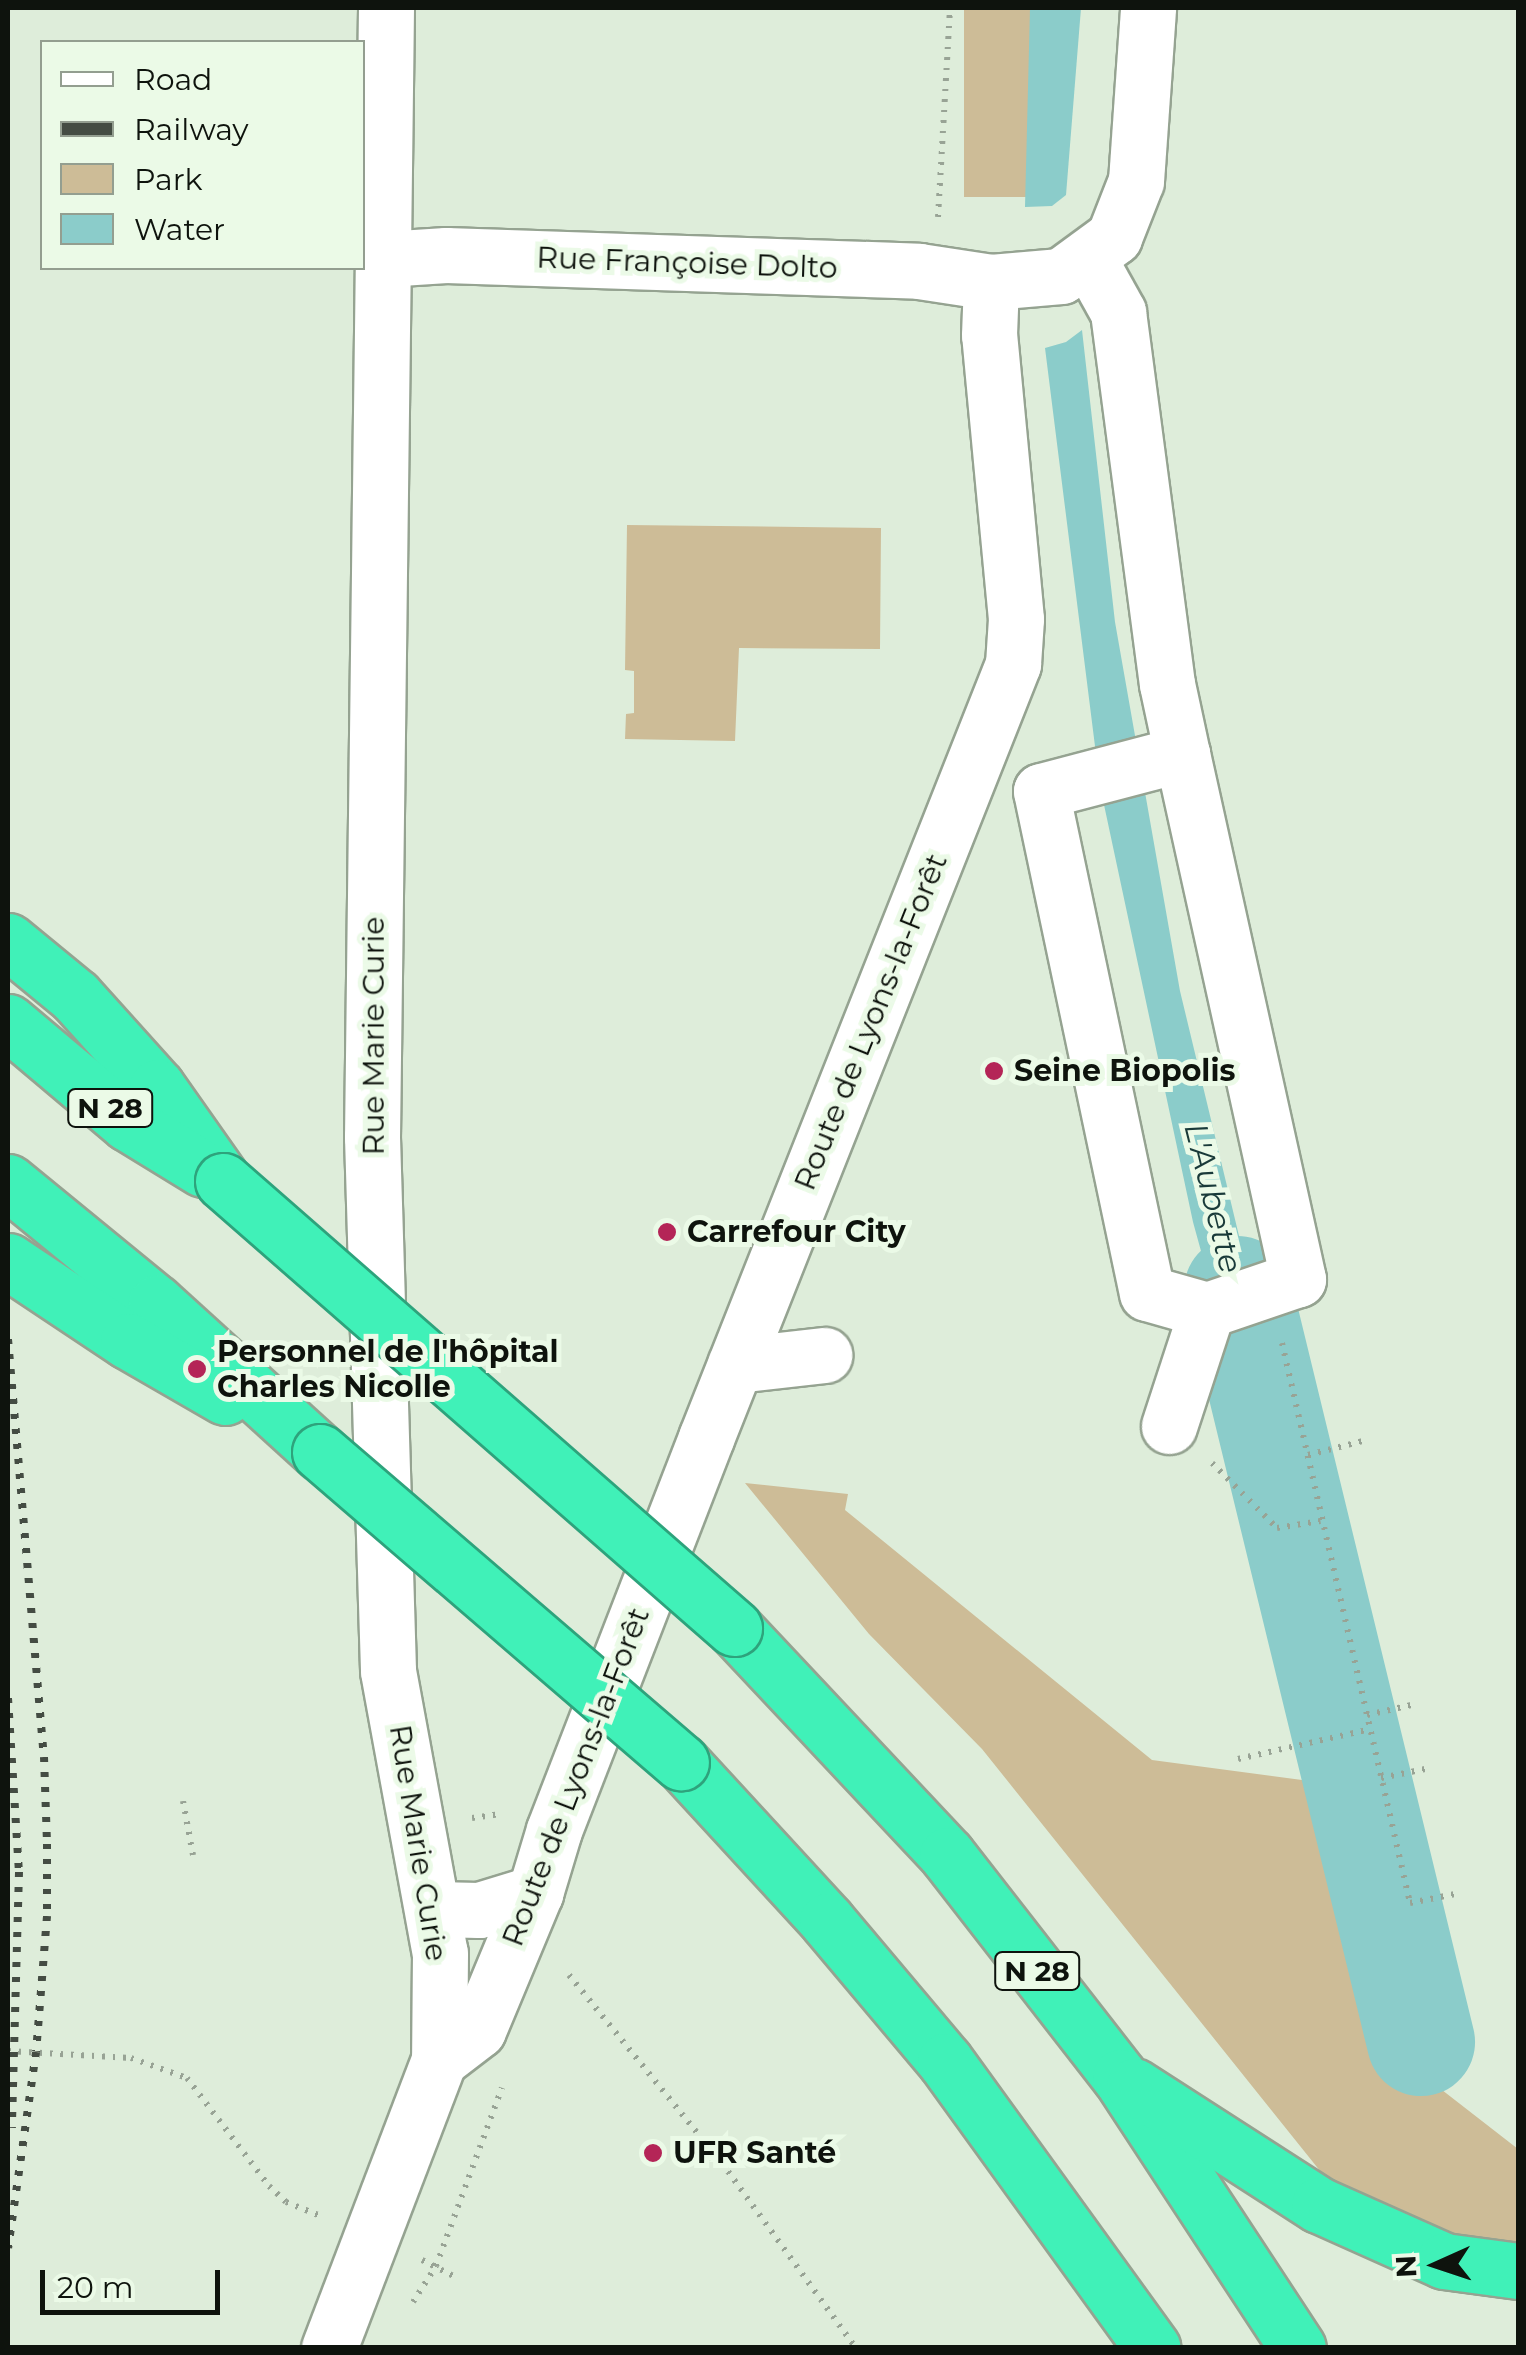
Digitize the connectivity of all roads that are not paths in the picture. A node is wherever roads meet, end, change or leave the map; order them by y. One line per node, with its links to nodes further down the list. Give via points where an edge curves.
1 (386, 8): 4 (street, Rue Marie Curie)
2 (1148, 8): 3 (street, via 1136,181 1114,236)
3 (1088, 258): 5 (street, via 1061,276); 6 (street, via 1118,312)
4 (384, 259): 5 (street, Rue Françoise Dolto, via 463,255 919,271); 18 (street, Rue Marie Curie, via 372,1138 388,1671)
5 (990, 282): 14 (street, Route de Lyons-la-Forêt, via 989,335 1016,618 1012,664)
6 (1180, 755): 12 (street, via 1284,1284); 12 (street, via 1041,791 1146,1293)
7 (8, 941): 9 (highway, via 75,996 133,1061)
8 (8, 1022): 9 (highway, N 28, via 128,1124)
9 (222, 1181): 20 (highway, N 28, bridge, via 734,1628 947,1855)
10 (8, 1182): 16 (highway, via 156,1303)
11 (8, 1262): 16 (highway, via 128,1341)
12 (1206, 1310): 15 (street)
13 (824, 1355): 14 (street)
14 (735, 1364): 17 (street, Route de Lyons-la-Forêt, via 564,1802)
15 (1184, 1438)
16 (320, 1452): 23 (highway, bridge, via 680,1762 827,1921 944,2062)
17 (535, 1893): 18 (street, via 479,1910); 19 (street, Route de Lyons-la-Forêt, via 478,2030)
18 (434, 1909): 19 (street, Rue Marie Curie)
19 (439, 2060): 22 (street)
20 (1120, 2077): 21 (highway, via 1318,2205 1444,2260); 24 (highway, N 28)
21 (1518, 2270)
22 (330, 2348)
23 (1152, 2348)
24 (1298, 2348)

